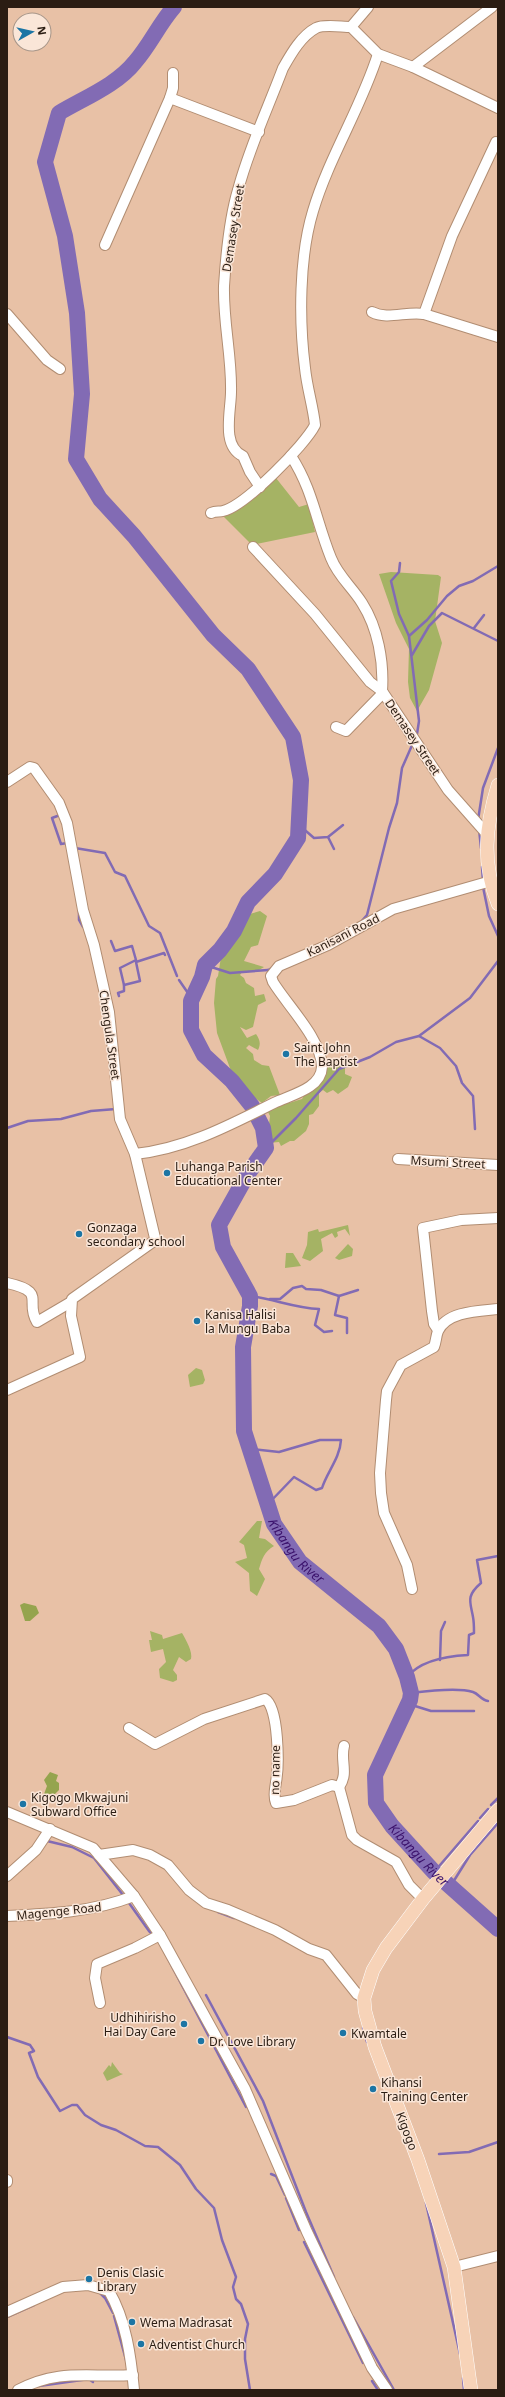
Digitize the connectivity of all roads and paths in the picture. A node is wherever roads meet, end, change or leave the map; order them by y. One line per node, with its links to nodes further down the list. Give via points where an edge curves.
1 (368, 7): 3 (street)
2 (492, 7): 5 (street)
3 (351, 27): 4 (street); 9 (street, Demasey Street, via 317,28 303,39 283,68)
4 (378, 54): 5 (street); 17 (street, via 372,74 337,150 313,212 305,255 303,346 315,425 304,443)
5 (413, 67): 8 (street)
6 (173, 73): 7 (street)
7 (170, 98): 9 (street); 11 (street, via 150,148 118,211)
8 (498, 108)
9 (259, 132): 18 (street, Demasey Street, via 237,192 224,287 230,352 229,426 232,444 237,454 243,456)
10 (496, 142): 14 (street, via 452,236)
11 (105, 244)
12 (372, 312): 14 (street, via 377,315 412,312)
13 (7, 314): 16 (street, via 47,360)
14 (424, 314): 15 (street)
15 (497, 333)
16 (60, 369)
17 (291, 456): 18 (street); 21 (street, Demasey Street, via 311,494 331,559 342,580 362,602 372,623 378,641 383,677)
18 (260, 487): 19 (street, via 237,504)
19 (211, 513)
20 (253, 547): 21 (street, via 314,614 370,682)
21 (382, 692): 22 (street, via 346,731); 25 (street, Demasey Street, via 448,790)
22 (336, 727)
23 (7, 782): 28 (street, Chengula Street, via 30,767 34,768 59,803 67,823 83,910 94,945 109,1012 120,1119)
24 (498, 785): 25 (main road)
25 (486, 832): 26 (main road)
26 (491, 881): 27 (main road); 28 (street, Kanisani Road, via 393,909 328,945 286,962 273,971 271,976 276,988 319,1049 322,1067 320,1076 311,1086 248,1118 173,1147)
27 (498, 904)
28 (135, 1154): 33 (street, Chengula Street, via 155,1240)
29 (398, 1159): 30 (street, Msumi Street)
30 (498, 1165)
31 (498, 1218): 35 (street, via 461,1220 423,1228 434,1324)
32 (7, 1283): 33 (street, via 27,1289 32,1294 37,1322)
33 (72, 1301): 36 (street, via 71,1316 80,1357)
34 (498, 1309): 35 (street, via 462,1314 448,1320)
35 (438, 1330): 37 (street, via 434,1347 401,1365 387,1391 386,1400 380,1473 381,1493 384,1513 407,1565)
36 (7, 1390)
37 (412, 1589)
38 (129, 1728): 40 (street, no name, via 155,1744 204,1719 265,1699 271,1703 276,1723 276,1803 294,1800 332,1785)
39 (344, 1746): 40 (street, via 342,1757 345,1776)
40 (339, 1787): 46 (street, via 352,1835 396,1862 409,1885)
41 (498, 1810): 46 (main road, Kigogo)
42 (7, 1812): 43 (street)
43 (50, 1829): 44 (street, via 83,1843); 45 (street, via 36,1850)
44 (99, 1855): 47 (street); 50 (street, via 133,1850 150,1855 168,1865 189,1890 206,1903 228,1910 309,1950 326,1955 357,1994)
45 (7, 1876)
46 (427, 1895): 50 (main road, Kigogo, via 386,1948 373,1970)
47 (134, 1896): 48 (street, Magenge Road, via 105,1906 47,1914); 49 (street)
48 (7, 1916)
49 (160, 1935): 51 (street, via 97,1964 95,1978); 58 (street, via 245,2089 307,2232 372,2368)
50 (364, 1998): 53 (main road, Kigogo, via 375,2046 418,2160)
51 (100, 2003)
52 (498, 2256): 53 (street)
53 (454, 2267): 59 (main road, Kigogo)
54 (7, 2312): 55 (street, via 63,2287 88,2285 109,2291 120,2316)
55 (133, 2375): 56 (street, via 110,2377 82,2374 57,2377 33,2382); 57 (street)
56 (18, 2390)
57 (134, 2390)
58 (387, 2390)
59 (471, 2390)

